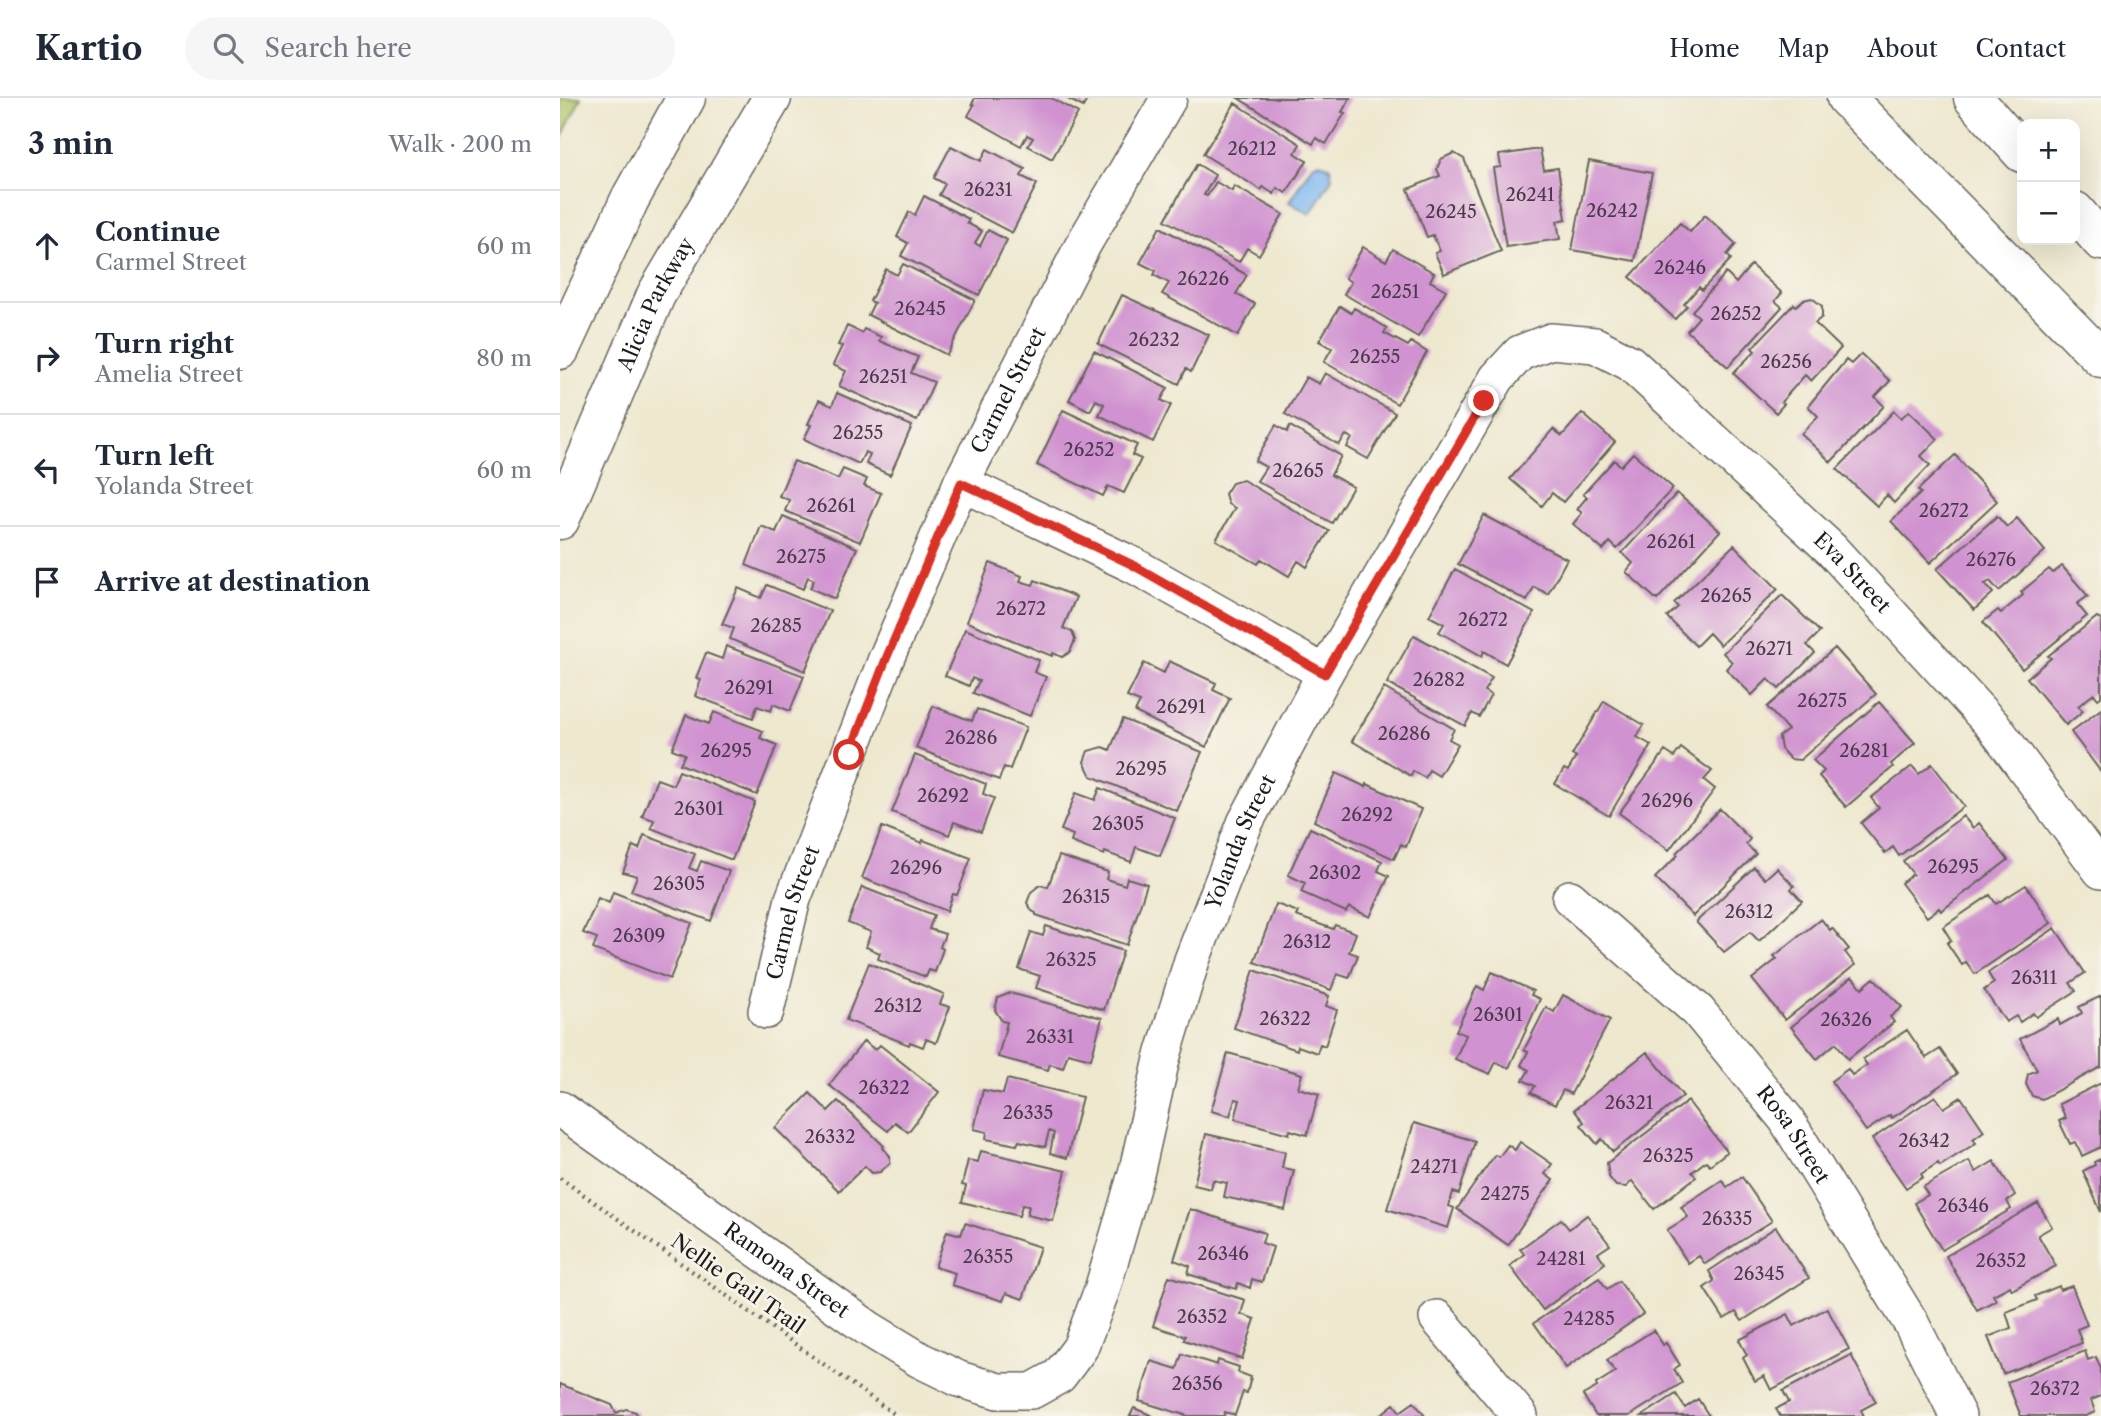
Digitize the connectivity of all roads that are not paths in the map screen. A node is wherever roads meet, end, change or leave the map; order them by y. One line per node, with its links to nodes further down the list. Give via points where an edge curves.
1 (686, 98): 10 (main road, via 630,199)
2 (772, 98): 13 (main road, Alicia Parkway, via 656,295)
3 (1169, 98): 12 (street, Carmel Street, via 1083,245)
4 (1846, 98): 11 (main road)
5 (1973, 98): 6 (main road)
6 (2017, 147)
7 (2080, 217): 8 (main road)
8 (2101, 240)
9 (1551, 341): 14 (street, Yolanda Street, via 1520,354 1497,378); 15 (street, Eva Street, via 1595,345 1630,363 1831,549 1995,728)
10 (560, 350)
11 (2099, 353)
12 (961, 483): 14 (street, via 1133,565); 17 (street, Carmel Street, via 886,659 793,899)
13 (560, 520)
14 (1325, 674): 20 (street, Yolanda Street, via 1245,822 1192,960 1162,1059 1138,1170 1080,1348 1059,1376)
15 (2101, 871)
16 (1570, 898): 22 (street, Rosa Street, via 1698,1011 1786,1119 1910,1323)
17 (766, 1011)
18 (560, 1109): 20 (street, Ramona Street, via 869,1329 920,1360 998,1391)
19 (1437, 1318): 21 (street)
20 (1032, 1391)
21 (1520, 1416)
22 (1958, 1416)

